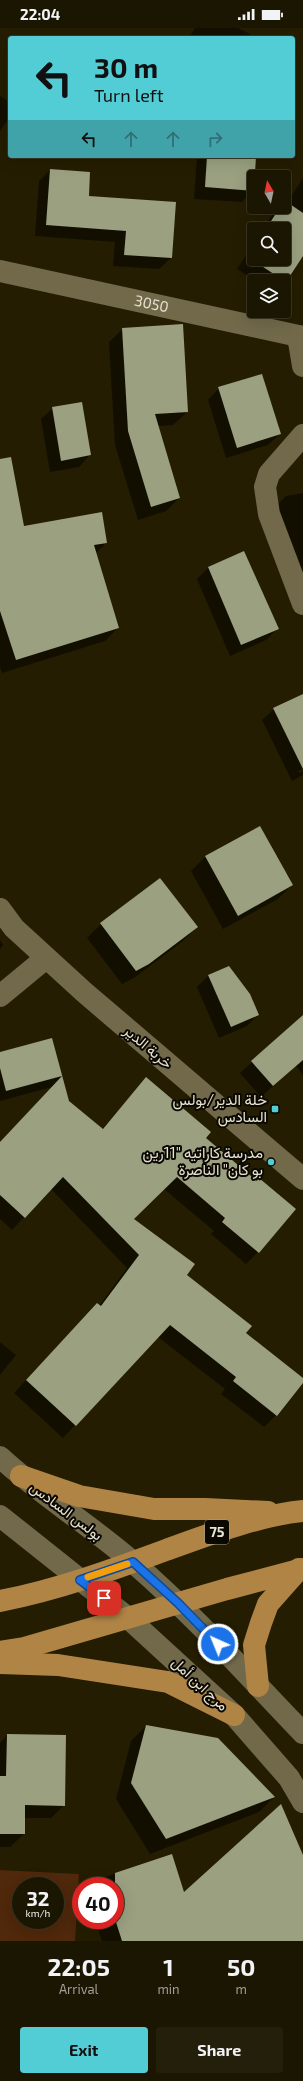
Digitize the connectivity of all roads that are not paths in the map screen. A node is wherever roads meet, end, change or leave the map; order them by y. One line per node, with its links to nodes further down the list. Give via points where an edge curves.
1 (0, 271): 2 (street, 3050)
2 (300, 337): 3 (street)
3 (303, 366)
4 (303, 435): 5 (street, via 269,474 265,487 269,514)
5 (303, 604)
6 (0, 909): 7 (street, خربة الدير, via 14,928)
7 (46, 958): 8 (street); 9 (street, خربة الدير)
8 (0, 996)
9 (303, 1179)
10 (0, 1457): 11 (street, بولس السادس)
11 (21, 1476): 12 (highway, via 79,1496 154,1509); 14 (street, بولس السادس)
12 (296, 1512): 14 (highway, 75, via 210,1534)
13 (0, 1516): 16 (street)
14 (133, 1562): 16 (highway, 75); 18 (street)
15 (301, 1569): 18 (highway); 22 (highway, via 268,1604 261,1622 254,1645)
16 (80, 1580): 17 (highway, 75); 19 (street, مرج ابن أمل)
17 (0, 1601)
18 (178, 1603): 19 (highway); 22 (street)
19 (127, 1617): 20 (highway, via 24,1648); 23 (street, مرج ابن أمل)
20 (0, 1652)
21 (0, 1663): 23 (highway, via 58,1665 168,1682)
22 (258, 1686): 24 (street)
23 (234, 1715): 25 (street, مرج ابن أمل, via 289,1778)
24 (303, 1733)
25 (303, 1802)

